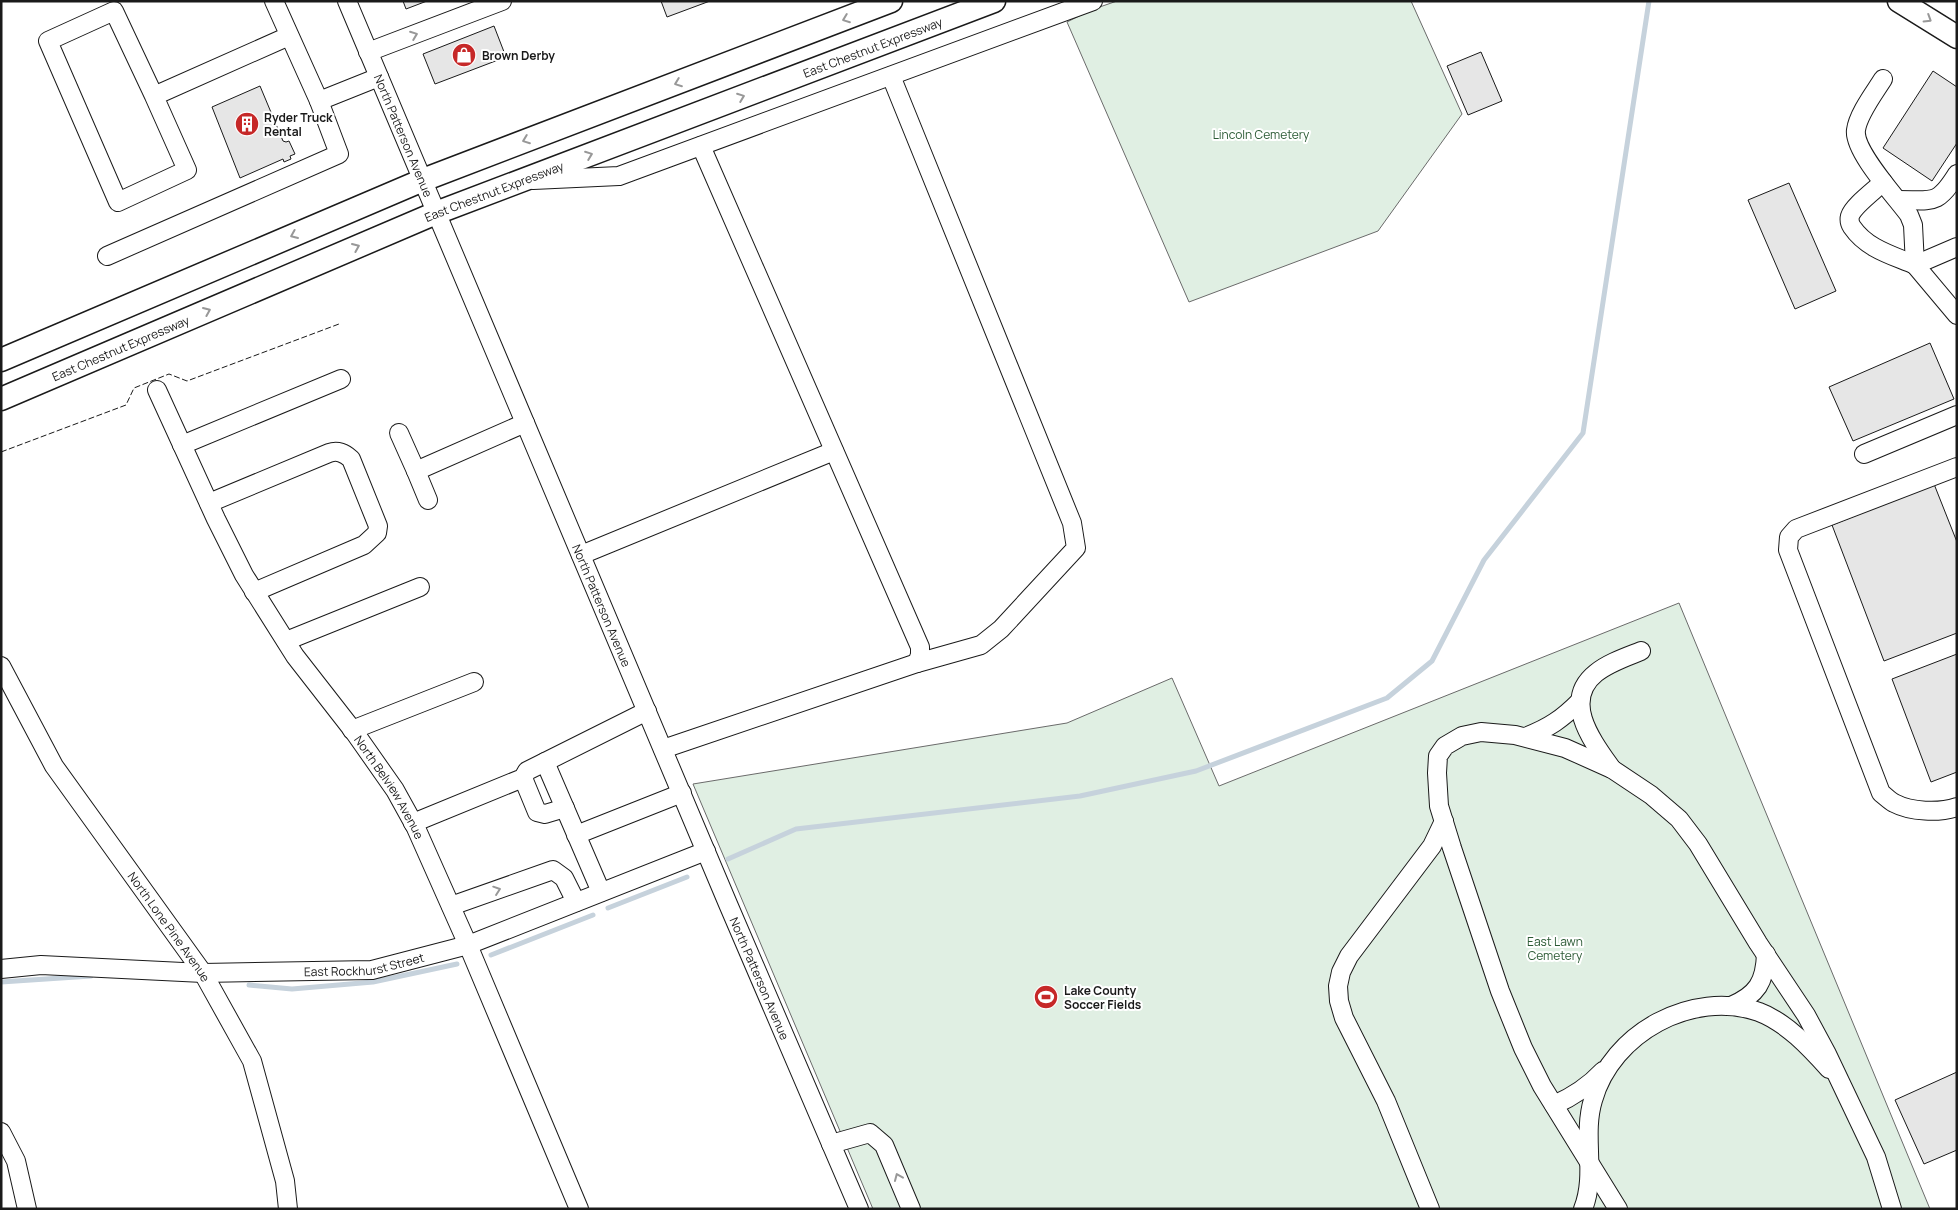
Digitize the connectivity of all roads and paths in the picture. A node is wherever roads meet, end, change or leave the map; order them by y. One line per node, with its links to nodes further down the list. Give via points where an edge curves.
1 (274, 1): 8 (street)
2 (347, 1): 10 (street, North Patterson Avenue)
3 (502, 1): 10 (street, one-way to 3)
4 (891, 1): 18 (main road, one-way to 18)
5 (994, 1): 19 (main road, East Chestnut Expressway, one-way to 5)
6 (1094, 1): 12 (street)
7 (1899, 1): 9 (main road, one-way to 9)
8 (290, 36): 14 (street); 15 (street)
9 (1957, 37)
10 (368, 52): 11 (street, North Patterson Avenue)
11 (379, 76): 15 (street); 18 (street, North Patterson Avenue)
12 (891, 76): 16 (street); 46 (street, via 1072,523 1076,548 1000,629 981,644)
13 (1884, 78): 20 (street, via 1855,131 1866,158)
14 (154, 96): 14 (street, via 114,11 48,41 118,202 187,170)
15 (319, 102): 24 (street, via 339,154)
16 (701, 146): 19 (street, via 620,176); 35 (street)
17 (1957, 174): 21 (street, via 1940,197)
18 (423, 180): 22 (street, North Patterson Avenue); 27 (main road, one-way to 27)
19 (520, 181): 22 (main road, East Chestnut Expressway)
20 (1883, 182): 21 (street); 25 (street, via 1854,210 1850,223 1869,246)
21 (1898, 200): 25 (street, via 1913,225)
22 (436, 213): 30 (main road, East Chestnut Expressway, one-way to 22); 32 (street, North Patterson Avenue)
23 (1957, 247): 25 (street)
24 (107, 256)
25 (1915, 265): 26 (street)
26 (1957, 315)
27 (1, 360)
28 (341, 379): 34 (street)
29 (157, 390): 34 (street, North Belview Avenue)
30 (1, 399)
31 (1957, 415): 36 (street)
32 (525, 423): 38 (street); 41 (street, North Patterson Avenue)
33 (399, 433): 38 (street)
34 (182, 444): 40 (street, North Belview Avenue)
35 (834, 451): 41 (street); 46 (street, via 920,647)
36 (1864, 454)
37 (1957, 467): 58 (street, via 1796,529 1789,537 1788,550 1882,793 1894,803 1913,808 1936,811)
38 (416, 471): 39 (street)
39 (428, 500)
40 (209, 503): 43 (street, North Belview Avenue); 43 (street, via 335,451 351,459 378,526 377,533 364,546)
41 (581, 555): 50 (street, North Patterson Avenue)
42 (420, 587): 44 (street)
43 (254, 592): 44 (street, North Belview Avenue)
44 (286, 641): 51 (street, North Belview Avenue)
45 (1641, 651): 49 (street, via 1595,674 1585,685)
46 (916, 663): 53 (street)
47 (1, 666): 70 (street, North Lone Pine Avenue, via 54,766)
48 (474, 682): 51 (street)
49 (1580, 701): 52 (street, via 1562,719); 55 (street, via 1588,733)
50 (647, 711): 53 (street, North Patterson Avenue); 54 (street)
51 (352, 730): 61 (street, North Belview Avenue, via 395,790)
52 (1525, 737): 55 (street, via 1565,748); 60 (street, via 1481,732 1462,736 1445,746 1438,756 1437,773 1439,806)
53 (663, 749): 57 (street, North Patterson Avenue)
54 (545, 762): 56 (street, via 527,771); 59 (street)
55 (1612, 768): 68 (street, via 1679,819)
56 (523, 778): 59 (street, via 537,812 544,814); 61 (street)
57 (682, 793): 62 (street); 63 (street, North Patterson Avenue)
58 (1957, 807)
59 (565, 808): 62 (street)
60 (1444, 821): 74 (street, via 1500,991 1523,1048); 83 (street, via 1432,846 1349,956 1338,986 1344,1018 1386,1101)
61 (413, 823): 66 (street, North Belview Avenue)
62 (576, 835): 64 (street)
63 (706, 851): 64 (street, East Rockhurst Street); 76 (street, North Patterson Avenue)
64 (601, 892): 65 (street, East Rockhurst Street)
65 (576, 902): 66 (street, one-way to 65, via 553,870 564,878); 67 (street, East Rockhurst Street)
66 (451, 906): 67 (street, North Belview Avenue)
67 (468, 945): 70 (street, East Rockhurst Street, via 372,970); 80 (street, North Belview Avenue)
68 (1766, 954): 71 (street, via 1760,984 1741,1002); 73 (street, via 1806,1015)
69 (2, 966): 70 (street, East Rockhurst Street)
70 (203, 973): 79 (street, North Lone Pine Avenue, via 252,1062 285,1182)
71 (1730, 1006): 72 (street, via 1707,1006 1667,1017 1647,1028); 73 (street, via 1761,1013 1780,1024)
72 (1611, 1062): 74 (street, via 1595,1080); 77 (street, via 1592,1101)
73 (1841, 1083): 86 (street, via 1876,1157)
74 (1554, 1105): 77 (street)
75 (1, 1132): 78 (street, via 16,1161)
76 (831, 1144): 81 (street, North Patterson Avenue); 82 (street, one-way to 76, via 884,1145 870,1133)
77 (1590, 1163): 84 (street, via 1589,1188); 85 (street)
78 (27, 1209)
79 (288, 1209)
80 (579, 1209)
81 (858, 1209)
82 (912, 1209)
83 (1430, 1209)
84 (1583, 1209)
85 (1618, 1209)
86 (1892, 1209)

